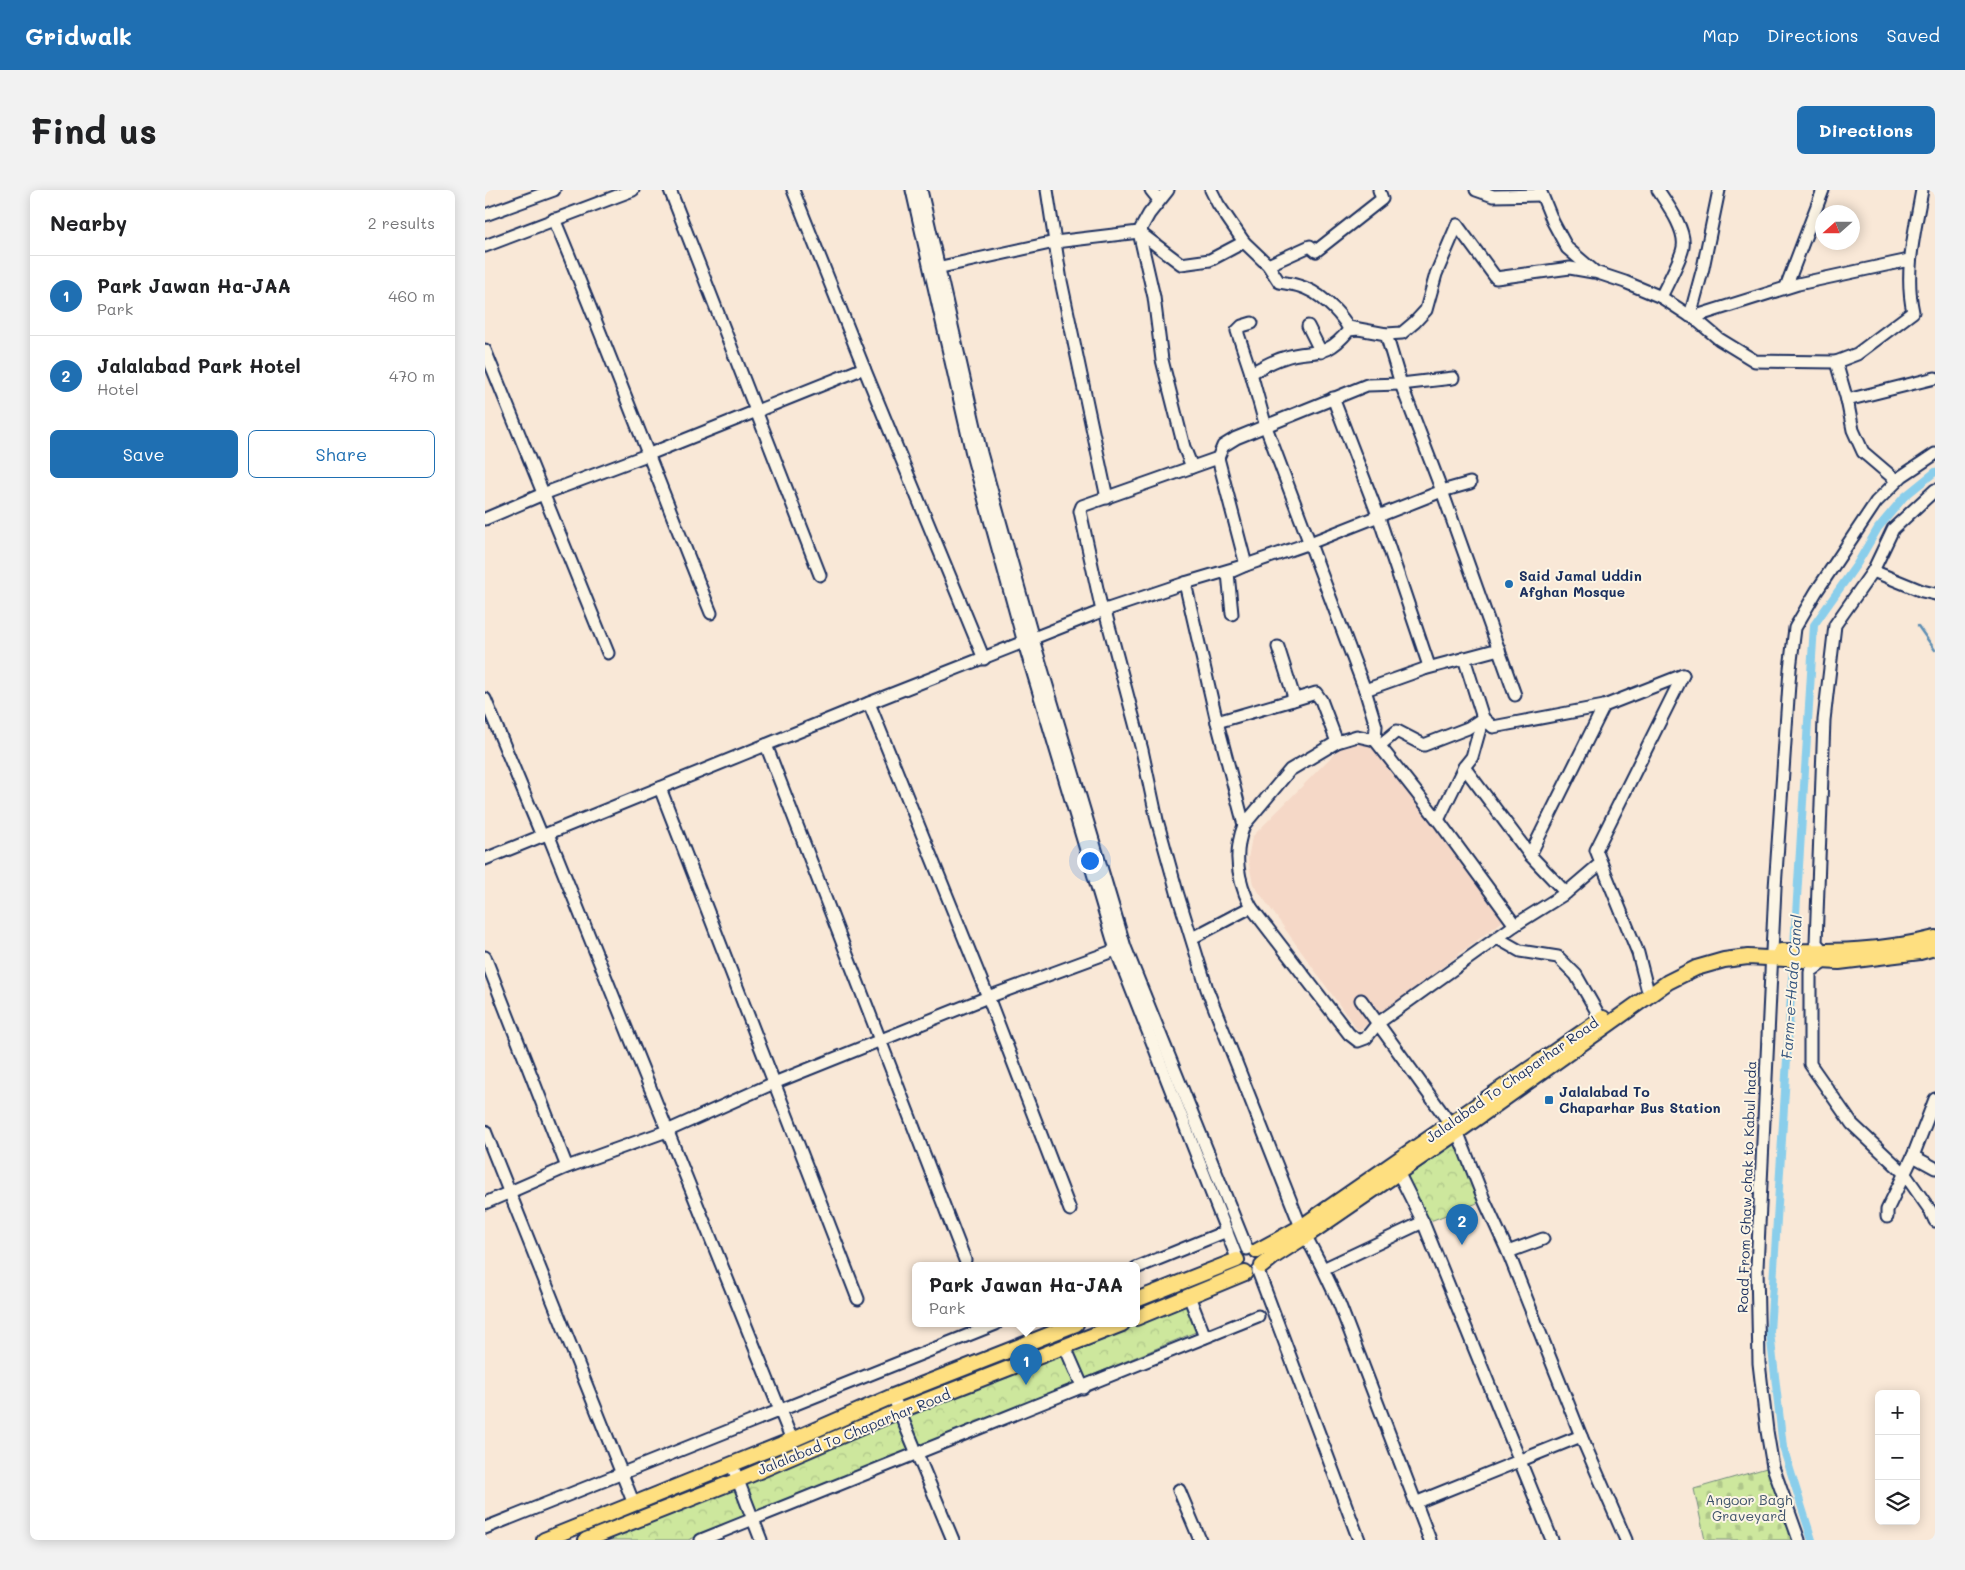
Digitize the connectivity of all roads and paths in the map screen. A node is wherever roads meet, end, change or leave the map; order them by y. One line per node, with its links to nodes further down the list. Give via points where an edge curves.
1 (633, 190): 20 (street)
2 (670, 190): 46 (street)
3 (793, 190): 39 (street)
4 (912, 190): 27 (street)
5 (921, 190): 27 (street)
6 (1047, 190): 22 (street)
7 (1151, 190): 18 (street)
8 (1168, 190): 18 (street)
9 (1211, 190): 23 (street)
10 (1379, 190): 26 (street, via 1382,199 1316,250 1310,246)
11 (1476, 190): 17 (street, via 1493,196)
12 (1657, 190): 30 (street, via 1673,212 1682,234 1683,247)
13 (1719, 190): 31 (street)
14 (1823, 190): 29 (street)
15 (1923, 190): 25 (street)
16 (547, 191): 19 (street)
17 (1540, 193): 28 (street, via 1567,248)
18 (1159, 200): 21 (street)
19 (485, 215)
20 (554, 219): 24 (street); 49 (street, via 605,340)
21 (1139, 232): 22 (street); 23 (street, via 1181,264 1210,260); 51 (street, via 1154,297 1162,360)
22 (1055, 242): 27 (street); 57 (street)
23 (1244, 242): 26 (street)
24 (485, 246)
25 (1909, 260): 29 (street); 38 (street, via 1913,312 1857,354)
26 (1268, 266): 34 (street, via 1279,282 1311,291 1348,327)
27 (934, 269): 69 (street, via 973,458)
28 (1595, 272): 30 (street); 35 (street, via 1570,268 1496,278 1457,225 1436,274 1426,310 1402,333)
29 (1786, 287): 31 (street)
30 (1661, 297): 31 (street)
31 (1691, 316): 38 (street, via 1719,339 1755,361)
32 (1252, 323): 40 (street, via 1237,331)
33 (1308, 326): 37 (street)
34 (1362, 328): 35 (street); 37 (street, via 1349,330 1339,342)
35 (1387, 334): 43 (street)
36 (485, 350): 56 (street)
37 (1321, 352): 40 (street, via 1284,357)
38 (1836, 362): 45 (street)
39 (864, 368): 46 (street); 74 (street)
40 (1251, 373): 47 (street)
41 (1453, 378): 43 (street)
42 (1935, 378): 45 (street)
43 (1401, 384): 44 (street, via 1367,385); 55 (street)
44 (1333, 398): 47 (street); 58 (street)
45 (1847, 400): 52 (street, via 1853,430 1863,452)
46 (756, 411): 49 (street); 63 (street)
47 (1265, 427): 50 (street, via 1223,446); 60 (street)
48 (1935, 454): 52 (street, Road From Ghaw chak to Kabul hada)
49 (647, 456): 56 (street); 67 (street)
50 (1218, 458): 51 (street); 61 (street)
51 (1192, 467): 57 (street)
52 (1897, 481): 103 (street, Road From Ghaw chak to Kabul hada, via 1877,502 1795,628 1776,871)
53 (1470, 483): 55 (street)
54 (1935, 490): 62 (street, via 1893,529)
55 (1442, 491): 58 (street); 71 (street)
56 (543, 494): 59 (street); 72 (street)
57 (1107, 498): 66 (street, via 1082,506 1080,511)
58 (1378, 515): 60 (street); 75 (street, via 1428,663)
59 (485, 520)
60 (1310, 543): 61 (street); 76 (street)
61 (1247, 565): 64 (street); 68 (street, via 1228,573)
62 (1873, 571): 65 (street); 105 (street, via 1835,625 1823,720 1816,943)
63 (820, 575)
64 (1185, 583): 66 (street); 83 (street)
65 (1935, 594)
66 (1103, 611): 69 (street); 98 (street, via 1142,750 1157,820)
67 (711, 613)
68 (1232, 614)
69 (1029, 641): 74 (street); 101 (street)
70 (1278, 647): 79 (street)
71 (1499, 649): 73 (street); 77 (street)
72 (608, 653)
73 (1465, 658): 75 (street); 82 (street)
74 (984, 659): 80 (street)
75 (1424, 669): 76 (street)
76 (1365, 690): 85 (street)
77 (1515, 696)
78 (485, 699): 91 (street)
79 (1293, 700): 83 (street); 84 (street, via 1316,693)
80 (869, 703): 86 (street); 107 (street)
81 (1604, 706): 82 (street, via 1493,727); 92 (street); 94 (street, via 1683,675 1596,850)
82 (1483, 718): 85 (street, via 1468,728 1424,745 1397,731); 87 (street, via 1472,757)
83 (1217, 722): 90 (street)
84 (1337, 742): 85 (street, via 1357,736); 90 (street, via 1290,770)
85 (1378, 742): 89 (street)
86 (766, 745): 88 (street); 111 (street)
87 (1464, 767): 89 (street); 92 (street)
88 (659, 788): 91 (street); 112 (street)
89 (1438, 820): 97 (street)
90 (1244, 825): 96 (street, via 1238,847 1238,869)
91 (545, 835): 93 (street); 116 (street)
92 (1530, 856): 95 (street)
93 (485, 859)
94 (1601, 862): 95 (street); 106 (street, via 1638,953)
95 (1566, 894): 97 (street)
96 (1251, 907): 98 (street); 110 (street, via 1357,1041 1366,1038)
97 (1515, 925): 99 (street)
98 (1193, 938): 129 (street, via 1207,989)
99 (1497, 938): 109 (street, via 1520,951 1558,957 1576,975); 110 (street)
100 (1935, 938): 105 (main road)
101 (1120, 948): 107 (street); 128 (street); 132 (street)
102 (1935, 948): 105 (main road, via 1920,952)
103 (1776, 955): 105 (main road); 106 (main road, Jalalabad To Chaparhar Road, via 1748,949 1706,955 1686,963); 114 (main road, Jalalabad To Chaparhar Road, via 1724,960 1696,968 1668,982); 173 (street, Road From Ghaw chak to Kabul hada, via 1757,1268 1759,1363 1773,1467)
104 (485, 957): 118 (street)
105 (1826, 957): 121 (street, via 1810,972 1811,1064 1852,1124)
106 (1647, 988): 109 (main road, Jalalabad To Chaparhar Road)
107 (989, 997): 111 (street); 124 (street)
108 (1361, 1000): 110 (street)
109 (1601, 1019): 114 (main road, Jalalabad To Chaparhar Road)
110 (1378, 1023): 114 (street)
111 (881, 1040): 112 (street); 133 (street)
112 (774, 1083): 116 (street); 139 (street)
113 (1935, 1099): 117 (street)
114 (1453, 1129): 119 (main road, Jalalabad To Chaparhar Road); 131 (street)
115 (485, 1131): 122 (street)
116 (667, 1131): 118 (street); 149 (street)
117 (1913, 1156): 120 (street); 121 (street)
118 (567, 1167): 122 (street)
119 (1396, 1168): 127 (street); 129 (main road, Jalalabad To Chaparhar Road)
120 (1935, 1168)
121 (1904, 1173): 125 (street, via 1887,1210); 126 (street)
122 (510, 1193): 123 (street); 156 (street)
123 (485, 1203)
124 (1070, 1210)
125 (1887, 1217)
126 (1935, 1221)
127 (1423, 1222): 135 (street); 154 (street)
128 (1227, 1231): 132 (street); 134 (street)
129 (1303, 1231): 132 (main road, Jalalabad To Chaparhar Road); 135 (street); 136 (main road, Jalalabad To Chaparhar Road)
130 (1543, 1239): 131 (street)
131 (1508, 1252): 151 (street)
132 (1245, 1254): 136 (main road, via 1239,1267); 136 (main road, via 1261,1255); 138 (main road, Jalalabad To Chaparhar Road)
133 (965, 1260)
134 (1140, 1266)
135 (1323, 1268): 159 (street)
136 (1255, 1270): 137 (main road, Jalalabad To Chaparhar Road); 169 (street)
137 (1189, 1296): 140 (main road, Jalalabad To Chaparhar Road); 145 (street)
138 (1140, 1298)
139 (858, 1299)
140 (1140, 1316)
141 (1258, 1316): 145 (street)
142 (988, 1327): 149 (street)
143 (1068, 1327): 148 (main road, Jalalabad To Chaparhar Road)
144 (1115, 1327): 146 (main road, Jalalabad To Chaparhar Road)
145 (1205, 1337): 147 (street)
146 (1065, 1348): 147 (street); 150 (main road, Jalalabad To Chaparhar Road)
147 (1083, 1388): 153 (street)
148 (893, 1396): 150 (street); 152 (main road, Jalalabad To Chaparhar Road)
149 (780, 1410): 152 (street); 156 (street)
150 (899, 1411): 153 (street); 157 (main road, Jalalabad To Chaparhar Road)
151 (1581, 1436): 154 (street); 172 (street)
152 (792, 1440): 155 (main road, Jalalabad To Chaparhar Road)
153 (916, 1453): 161 (street); 167 (street)
154 (1520, 1460): 159 (street); 171 (street)
155 (732, 1465): 157 (street); 160 (main road, Jalalabad To Chaparhar Road)
156 (621, 1474): 160 (street); 162 (street)
157 (738, 1480): 161 (street); 164 (main road, Jalalabad To Chaparhar Road)
158 (1179, 1490): 168 (street)
159 (1415, 1503): 170 (street)
160 (634, 1504): 163 (main road, Jalalabad To Chaparhar Road)
161 (754, 1520): 165 (street); 166 (street)
162 (485, 1528)
163 (544, 1540)
164 (586, 1540)
165 (701, 1540)
166 (761, 1540)
167 (953, 1540)
168 (1200, 1540)
169 (1359, 1540)
170 (1430, 1540)
171 (1552, 1540)
172 (1626, 1540)
173 (1799, 1540)

